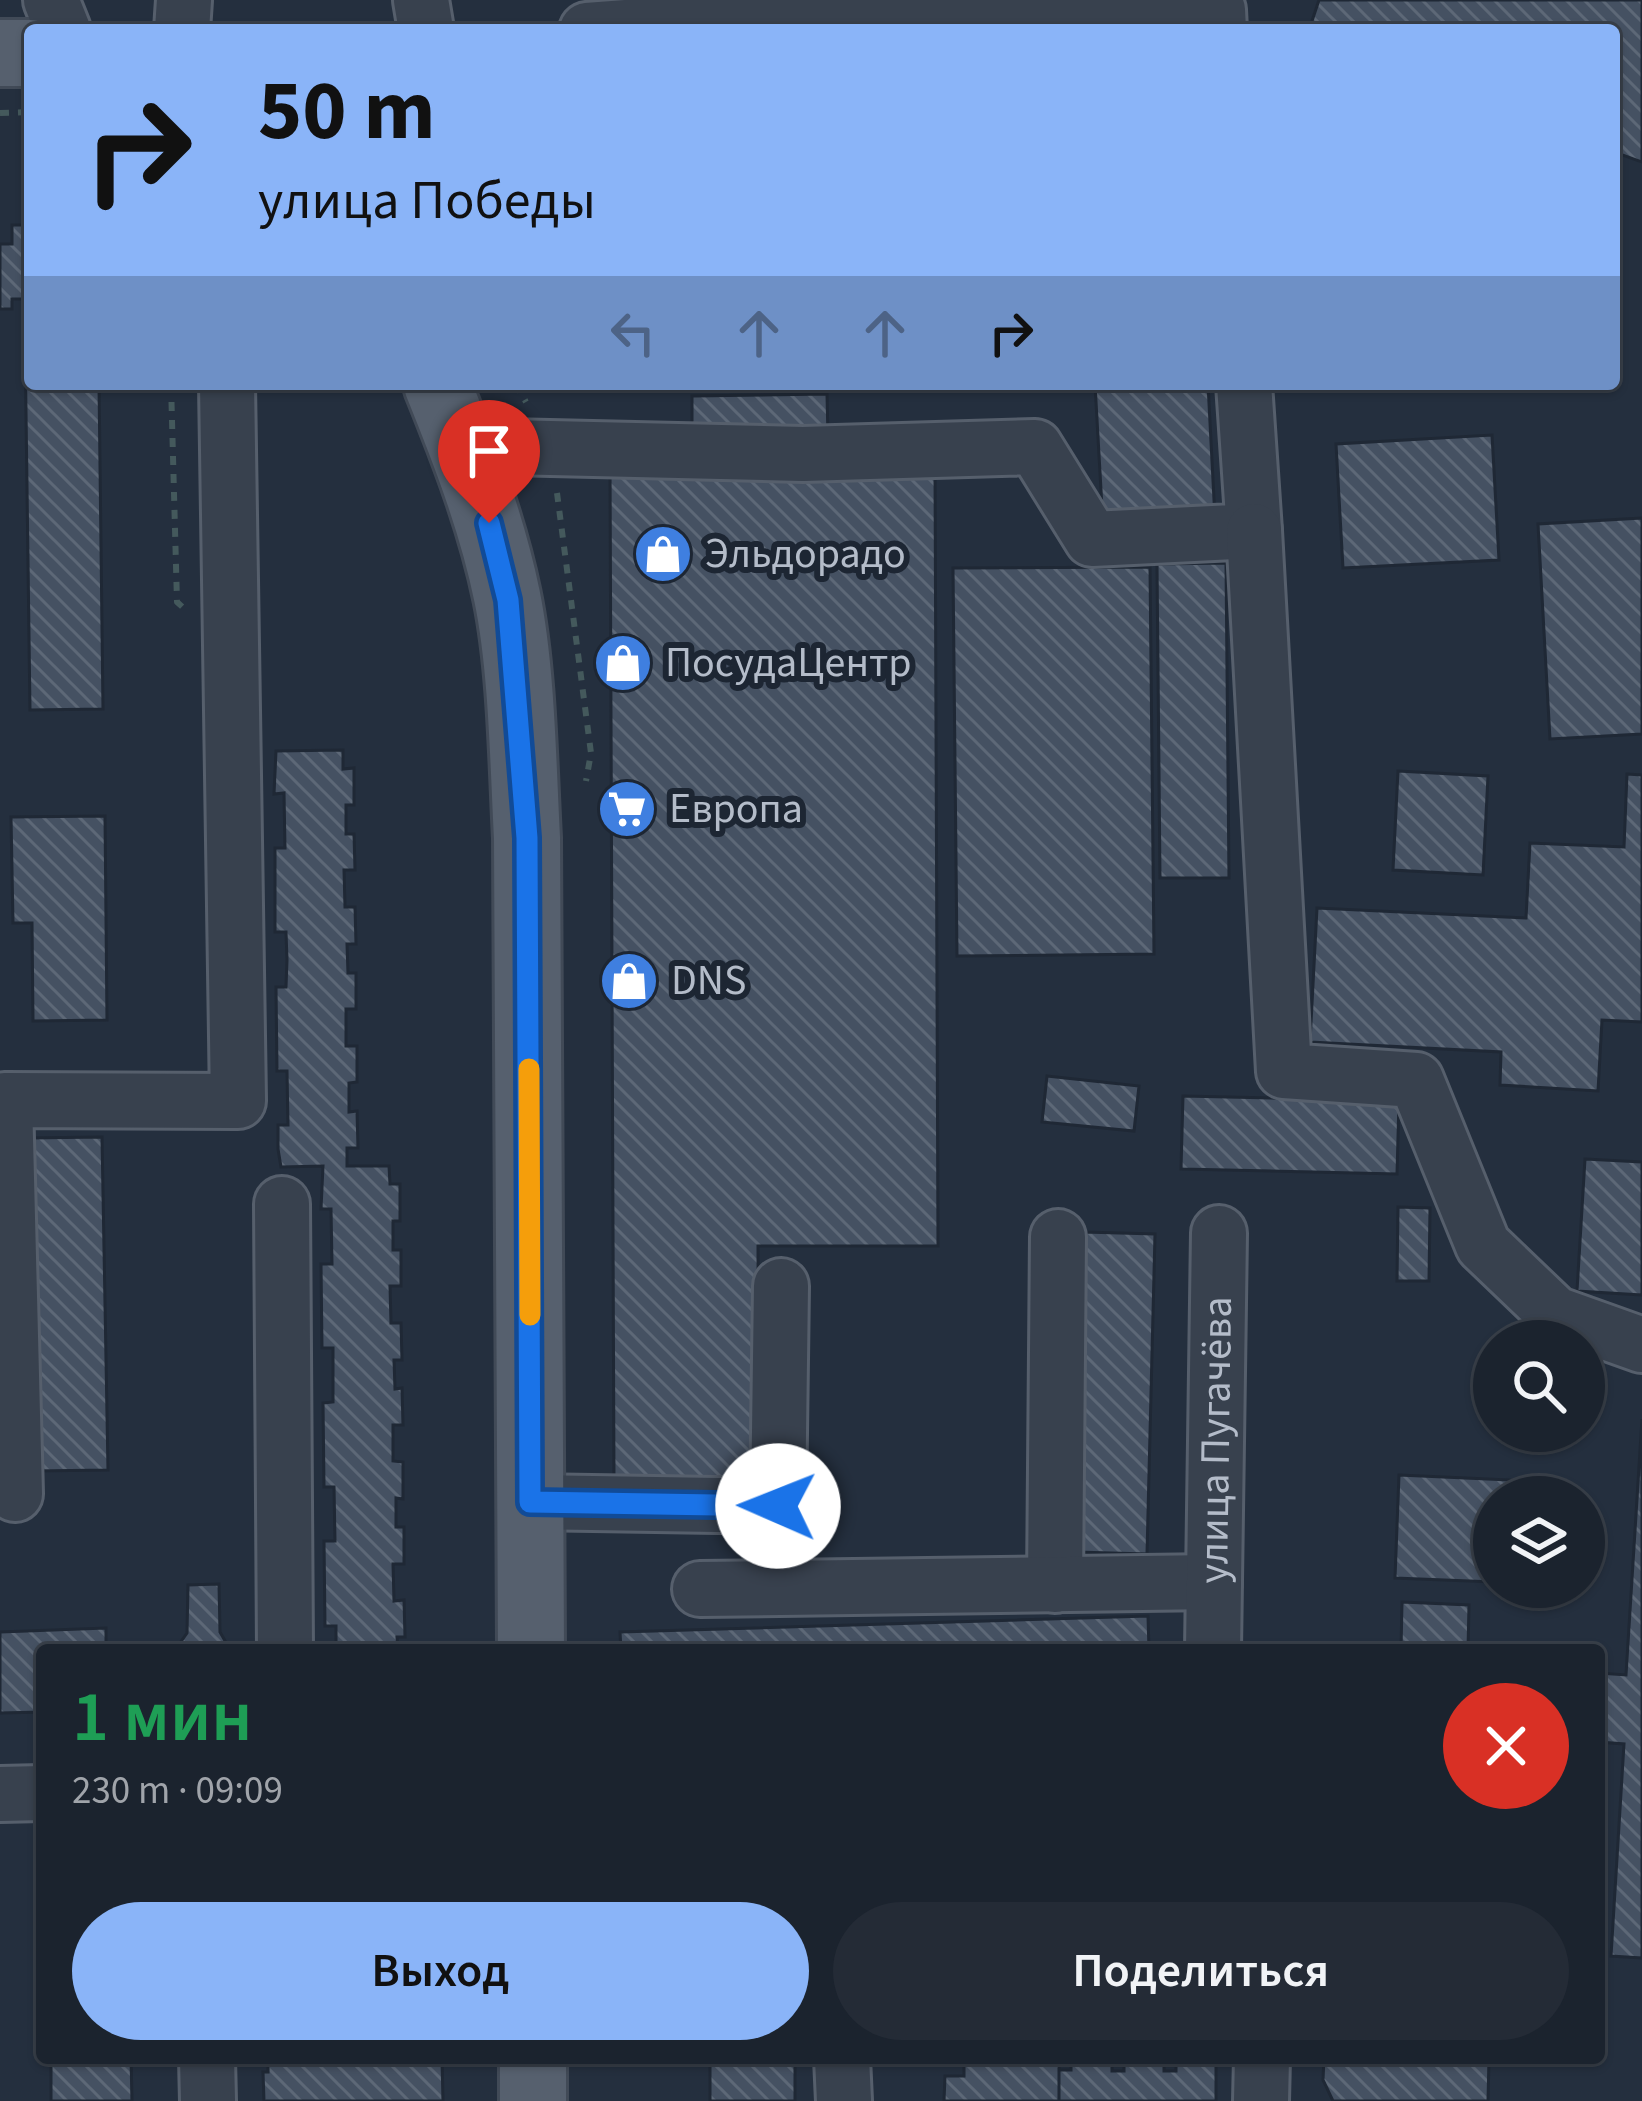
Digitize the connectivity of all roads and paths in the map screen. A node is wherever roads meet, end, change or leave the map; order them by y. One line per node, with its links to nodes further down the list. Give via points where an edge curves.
1 (829, 6): 2 (street); 3 (street, via 872,23 1218,10)
2 (648, 24)
3 (1219, 24)
4 (226, 390): 18 (street, via 238,1101 5,1100)
5 (439, 390): 8 (main road)
6 (519, 390): 9 (path)
7 (1244, 390): 11 (street)
8 (462, 446): 9 (street); 10 (main road)
9 (551, 451): 10 (street); 11 (street, via 1035,447 1092,539); 12 (path, via 591,754)
10 (489, 523): 19 (main road, via 508,600 527,838)
11 (1255, 530): 17 (street, via 1284,1071 1416,1081 1483,1245 1555,1314)
12 (586, 781)
13 (282, 1204): 23 (street)
14 (1219, 1232): 20 (street, улица Пугачёва)
15 (1058, 1237): 21 (street)
16 (781, 1286): 19 (street, via 778,1506)
17 (1642, 1345)
18 (15, 1494)
19 (530, 1502): 24 (main road)
20 (1214, 1582): 21 (street); 25 (street, улица Пугачёва)
21 (1055, 1585): 22 (street)
22 (700, 1589)
23 (285, 1644)
24 (531, 1644)
25 (1213, 1644)
26 (36, 1793): 27 (street)
27 (0, 1794)
28 (207, 2064): 32 (street)
29 (533, 2064): 33 (main road)
30 (842, 2064): 34 (street)
31 (1262, 2064): 35 (street)
32 (208, 2101)
33 (533, 2101)
34 (844, 2101)
35 (1261, 2101)

